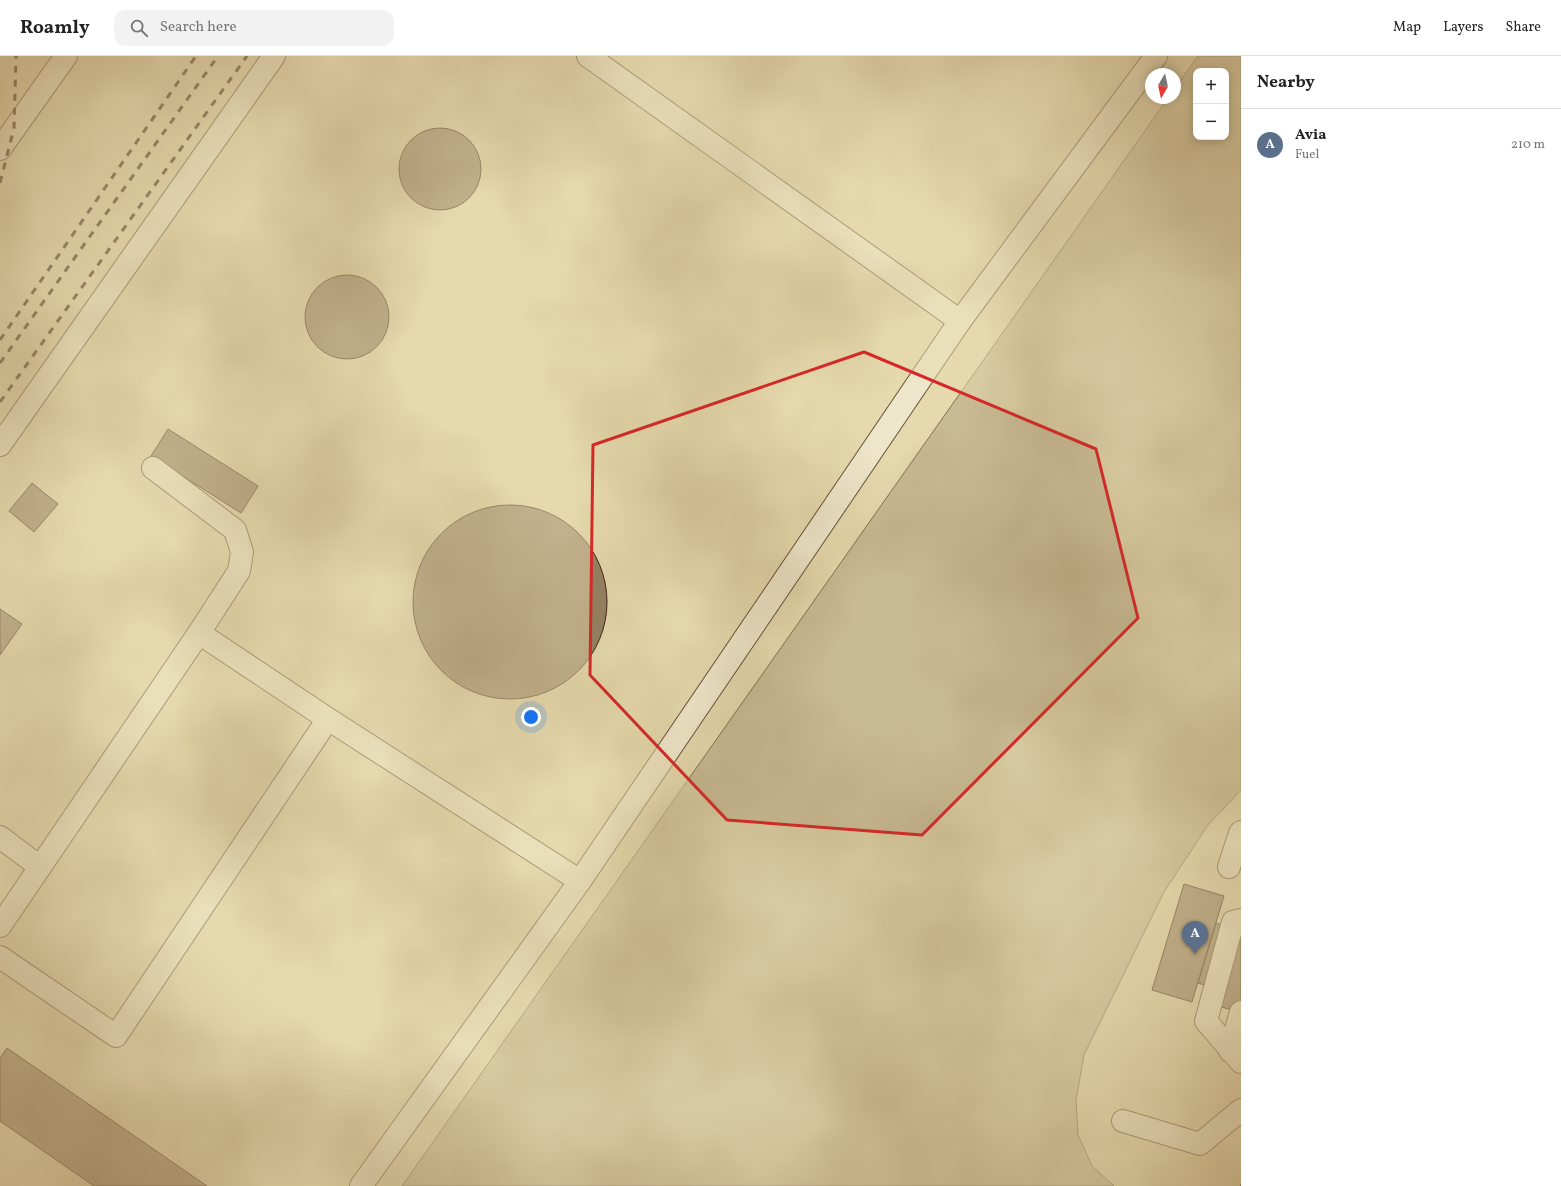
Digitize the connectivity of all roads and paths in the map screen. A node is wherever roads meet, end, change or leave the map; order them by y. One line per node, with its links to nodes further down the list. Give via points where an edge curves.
1 (66, 56): 5 (lane)
2 (274, 56): 8 (lane)
3 (588, 56): 7 (lane)
4 (1156, 56): 7 (lane)
5 (7, 123): 6 (lane)
6 (0, 149)
7 (960, 321): 18 (lane)
8 (0, 445)
9 (153, 468): 10 (lane, via 235,530 242,552 239,571)
10 (199, 633): 11 (lane); 16 (lane)
11 (328, 719): 18 (lane); 21 (lane, via 116,1036)
12 (0, 821): 13 (lane, via 4,824)
13 (0, 828)
14 (1241, 832): 17 (lane)
15 (0, 837): 16 (lane)
16 (40, 867): 20 (lane)
17 (1229, 867)
18 (580, 881): 26 (lane)
19 (1241, 920): 23 (lane, via 1233,922 1206,1020)
20 (0, 926)
21 (0, 957)
22 (1241, 1012): 23 (lane)
23 (1236, 1057)
24 (1241, 1110): 25 (lane, via 1200,1144)
25 (1123, 1121)
26 (362, 1186)

